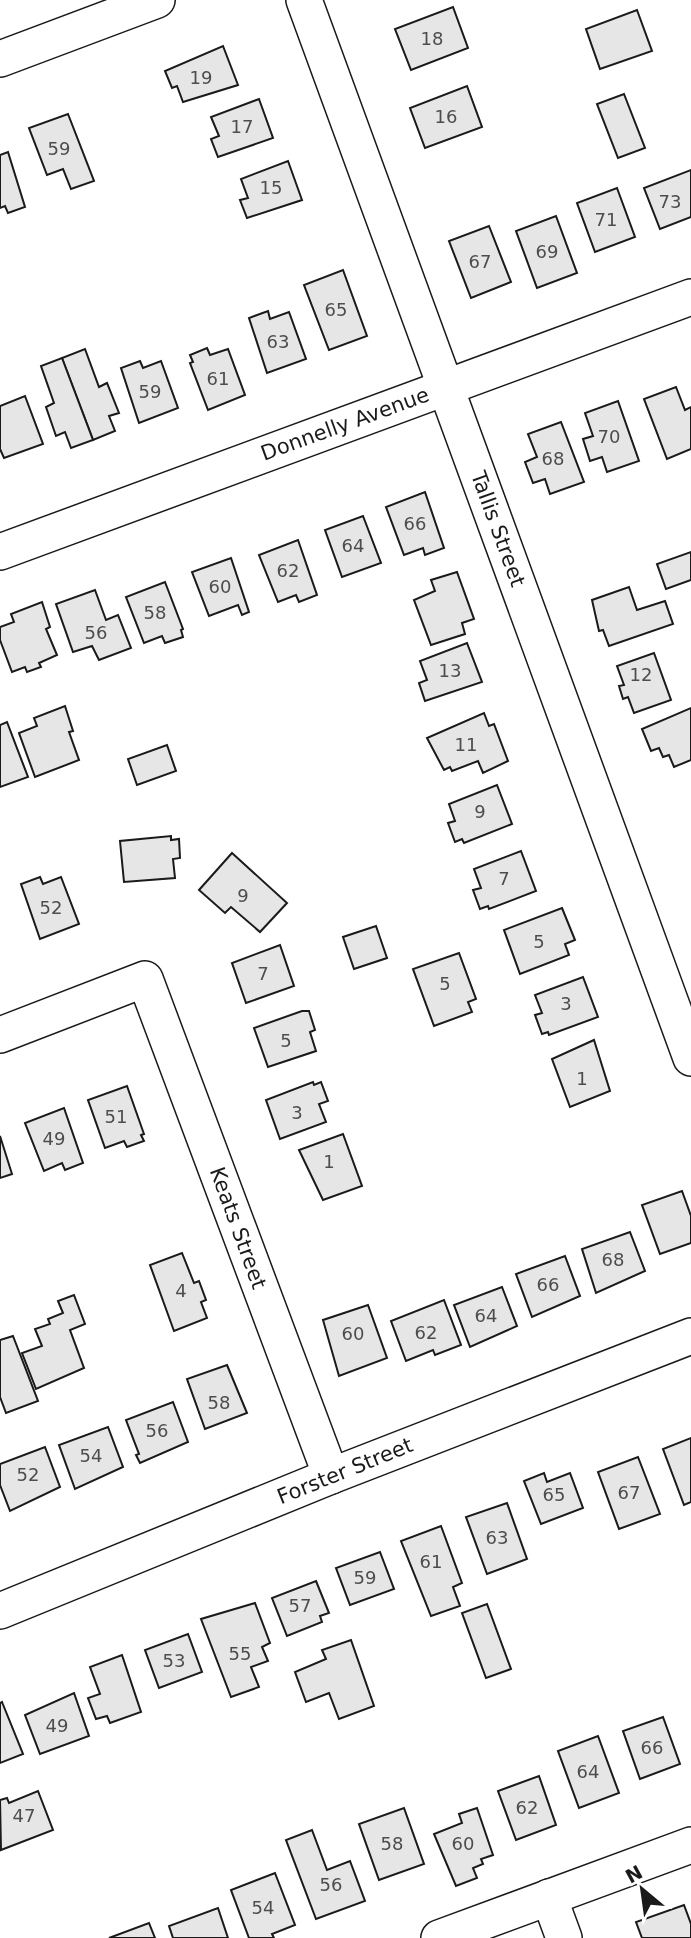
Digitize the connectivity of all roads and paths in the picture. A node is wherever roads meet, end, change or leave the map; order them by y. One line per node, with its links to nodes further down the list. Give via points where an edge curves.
1 (157, 0): 3 (street)
2 (304, 0): 5 (street, Tallis Street)
3 (0, 59)
4 (691, 297): 5 (street, Donnelly Avenue)
5 (447, 387): 6 (street, Donnelly Avenue); 8 (street, Tallis Street)
6 (0, 552)
7 (0, 1035): 10 (street, Keats Street, via 145,979)
8 (691, 1058)
9 (691, 1336): 10 (street, Forster Street)
10 (331, 1476): 11 (street, Forster Street)
11 (0, 1611)
12 (691, 1845): 13 (street)
13 (549, 1898): 14 (street); 15 (street)
14 (439, 1938)
15 (564, 1938)

